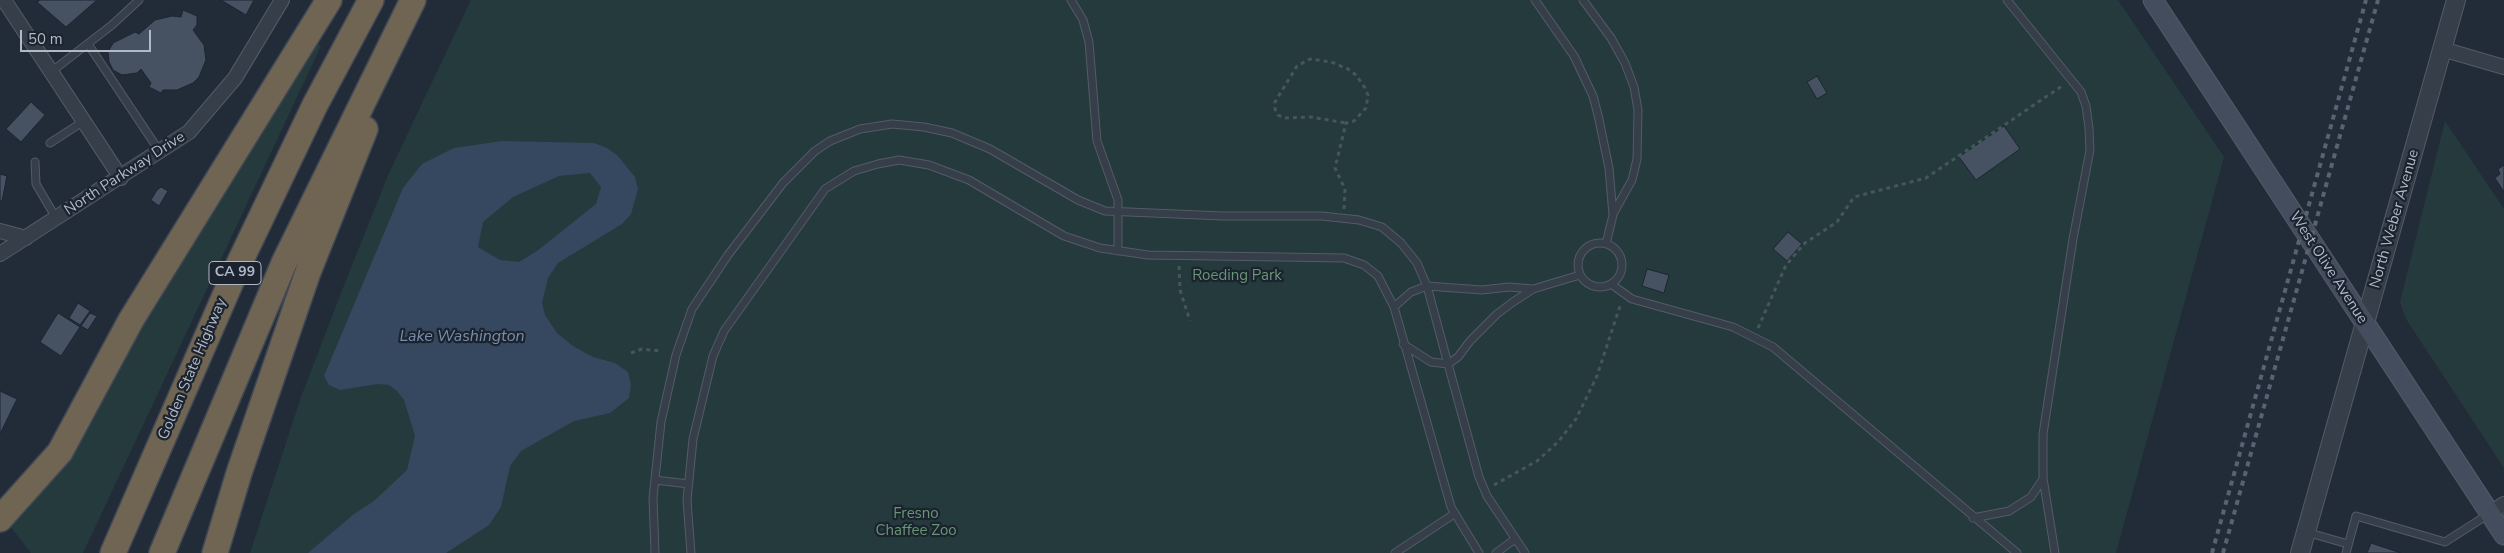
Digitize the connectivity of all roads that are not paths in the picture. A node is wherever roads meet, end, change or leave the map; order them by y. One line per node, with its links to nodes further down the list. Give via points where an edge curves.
1 (4, 0): 17 (street)
2 (139, 0): 13 (lane)
3 (282, 0): 20 (street, North Parkway Drive, via 235,78 189,132)
4 (329, 0): 40 (highway, via 131,320 60,452)
5 (371, 0): 52 (highway, Golden State Highway / CA 99, via 315,104 241,259)
6 (413, 0): 14 (highway, CA 99)
7 (1071, 0): 23 (lane, via 1083,20 1089,42 1097,142)
8 (1535, 0): 24 (lane, via 1574,56 1593,96 1603,134)
9 (1583, 0): 24 (lane, via 1625,63 1638,110 1637,159 1632,180)
10 (2007, 0): 39 (lane, via 2072,80 2086,106 2090,150 2049,391 2044,434)
11 (2153, 0): 36 (main road, West Olive Avenue)
12 (2456, 0): 15 (street, North Weber Avenue)
13 (88, 44): 17 (lane); 20 (lane)
14 (389, 47): 53 (highway, CA 99, via 284,262); 54 (highway, via 362,138 308,272)
15 (2442, 49): 16 (street); 36 (street, North Weber Avenue)
16 (2504, 67)
17 (51, 72): 18 (street)
18 (84, 121): 19 (lane); 22 (street)
19 (50, 143)
20 (160, 152): 22 (street, North Parkway Drive)
21 (35, 162): 25 (lane, via 36,184)
22 (121, 178): 25 (street, North Parkway Drive)
23 (1119, 212): 29 (lane); 33 (lane, via 1343,218 1371,223 1391,234 1417,263); 41 (lane, via 1105,211 1078,200 990,149 924,127 892,124 860,129 830,141 815,151 783,183 728,255 692,310 676,355 661,422)
24 (1613, 215): 28 (lane)
25 (56, 218): 27 (street, North Parkway Drive)
26 (0, 231): 27 (street)
27 (26, 238): 30 (street, North Parkway Drive)
28 (1606, 244): 31 (lane, via 1592,245 1581,254); 32 (lane, via 1617,252 1622,266 1617,279)
29 (1118, 251): 35 (lane, via 1179,256 1355,260 1378,276); 42 (lane, via 1064,236 987,189 951,172 899,160 854,171 816,198 724,331 702,396)
30 (0, 254)
31 (1580, 275): 32 (lane, via 1590,285); 34 (lane)
32 (1611, 284): 46 (lane, via 1645,304 1756,336 1789,360)
33 (1427, 286): 34 (lane); 35 (lane, via 1411,292); 38 (lane)
34 (1533, 289): 38 (lane, via 1497,314)
35 (1394, 307): 37 (lane)
36 (2365, 326): 44 (main road, West Olive Avenue); 48 (street, North Weber Avenue)
37 (1403, 344): 38 (lane, via 1431,362); 45 (lane)
38 (1448, 364): 50 (lane, via 1484,489)
39 (2044, 478): 46 (lane, via 2031,497 2008,512); 62 (lane)
40 (37, 480): 43 (highway, via 20,489); 47 (highway)
41 (654, 480): 42 (lane); 55 (lane)
42 (688, 484): 56 (lane)
43 (0, 490)
44 (2497, 509): 49 (main road, West Olive Avenue); 51 (lane, via 2445,542 2356,516)
45 (1454, 514): 57 (lane); 58 (lane)
46 (1973, 518): 61 (lane)
47 (0, 519)
48 (2306, 532): 51 (lane); 63 (street, North Weber Avenue)
49 (2504, 536)
50 (1515, 539): 59 (lane); 60 (lane)
51 (2348, 544): 64 (lane)
52 (114, 553)
53 (162, 553)
54 (215, 553)
55 (655, 553)
56 (691, 553)
57 (1395, 553)
58 (1479, 553)
59 (1496, 553)
60 (1525, 553)
61 (2017, 553)
62 (2055, 553)
63 (2300, 553)
64 (2346, 553)

